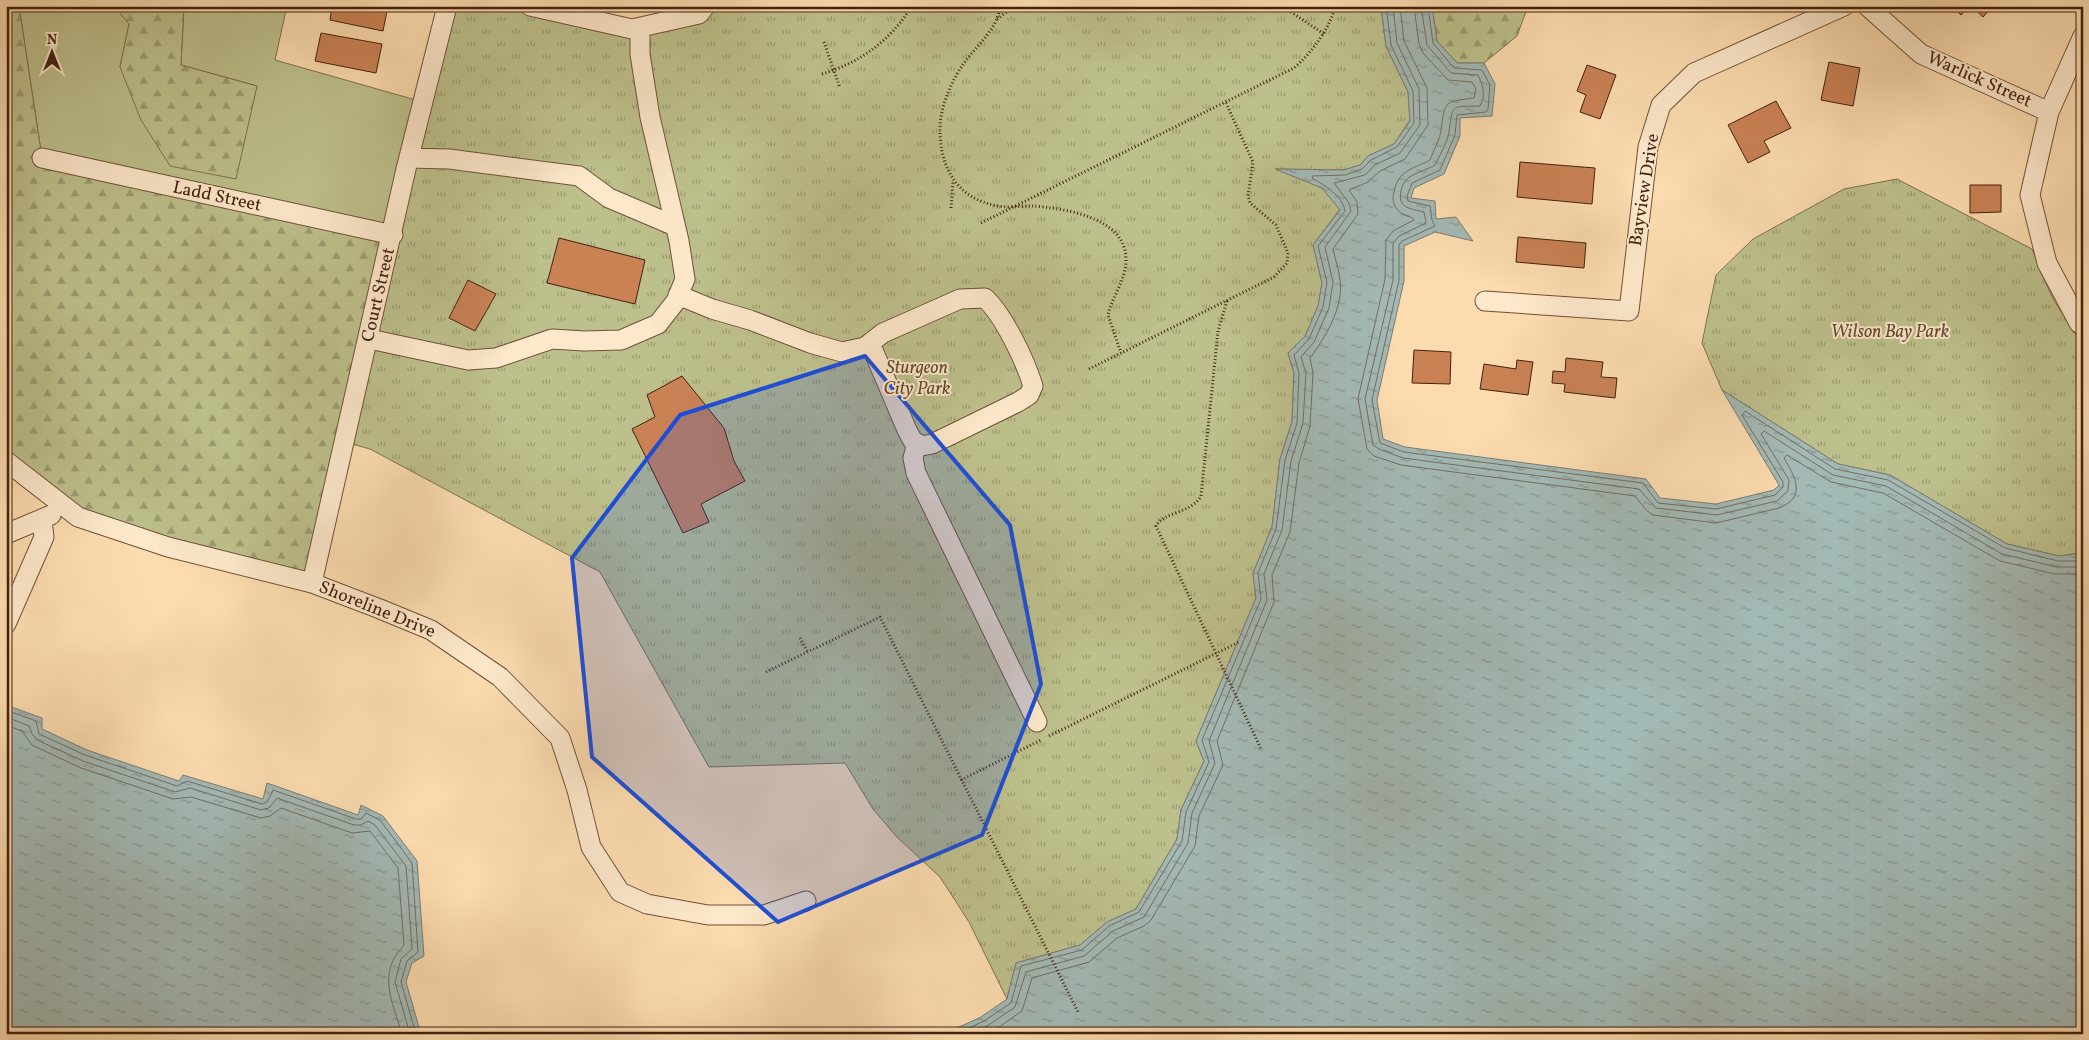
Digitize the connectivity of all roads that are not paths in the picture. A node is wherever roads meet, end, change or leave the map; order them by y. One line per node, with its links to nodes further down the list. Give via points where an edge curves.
1 (447, 6): 10 (street, Court Street)
2 (530, 6): 6 (street, via 632,29)
3 (705, 6): 6 (street, via 699,14)
4 (1844, 6): 14 (street, Bayview Drive, via 1694,73 1661,105 1648,147 1629,311)
5 (1867, 6): 8 (street, Warlick Street, via 1921,54)
6 (640, 28): 11 (street, via 640,54 650,118)
7 (2083, 36): 8 (street)
8 (2049, 112): 15 (street, via 2030,195 2047,262)
9 (42, 158): 12 (street, Ladd Street)
10 (409, 158): 11 (street, via 449,159 579,176 609,198); 12 (street, Court Street)
11 (675, 226): 13 (street, via 685,279)
12 (393, 235): 16 (street, Court Street)
13 (678, 295): 16 (street, via 658,324 621,340 552,339 496,358 468,360); 17 (street, via 712,310 842,352)
14 (1485, 300)
15 (2083, 326)
16 (369, 339): 23 (street, Court Street)
17 (870, 343): 18 (street, via 907,430); 18 (street, via 883,333 960,299 985,298 995,308 1029,374 1032,386 1029,395 1018,402 932,444 921,446)
18 (917, 443): 25 (street, via 916,473)
19 (6, 461): 20 (street, Shoreline Drive)
20 (66, 507): 21 (street); 23 (street, Shoreline Drive, via 78,516 168,547)
21 (42, 521): 22 (street); 24 (street, via 44,537)
22 (6, 534)
23 (312, 583): 26 (street, Shoreline Drive, via 431,630 507,684 560,738 591,847 620,892 647,904 708,915 764,915)
24 (6, 624)
25 (1037, 722)
26 (806, 901)

